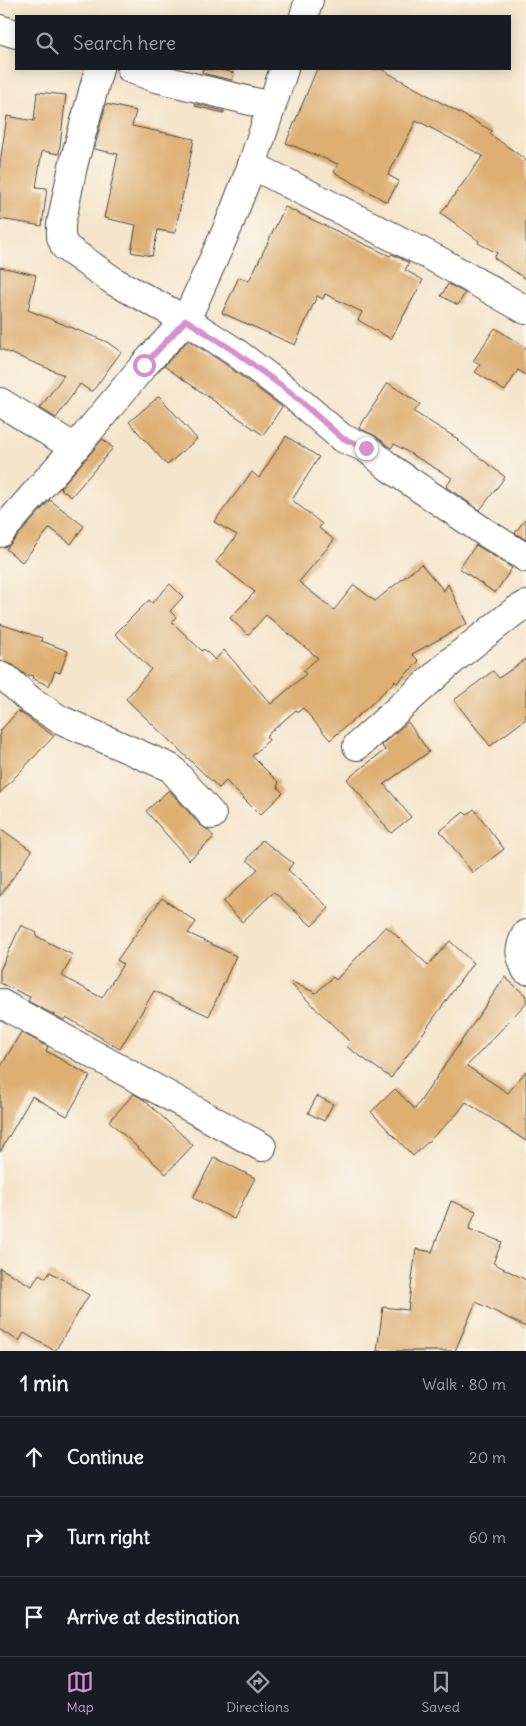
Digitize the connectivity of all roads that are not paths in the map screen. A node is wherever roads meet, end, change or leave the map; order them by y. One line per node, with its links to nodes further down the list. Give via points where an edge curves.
1 (309, 0): 2 (street)
2 (304, 15)
3 (0, 28): 4 (street)
4 (15, 34)
5 (99, 70): 11 (street, via 73,166 61,237 65,247 115,282)
6 (134, 70): 8 (street)
7 (284, 70): 8 (street)
8 (271, 106): 9 (street)
9 (252, 165): 10 (street, via 436,259); 11 (street)
10 (526, 310)
11 (186, 320): 13 (street); 15 (street, via 290,392 342,438 366,448 397,473)
12 (0, 402): 13 (street)
13 (75, 448): 14 (street)
14 (0, 533)
15 (526, 558)
16 (526, 605): 18 (street, via 454,659)
17 (0, 676): 19 (street, via 59,719 171,768)
18 (357, 746)
19 (212, 815)
20 (526, 934): 21 (street, via 520,945 520,956)
21 (526, 970)
22 (0, 1003): 23 (street)
23 (262, 1147)

